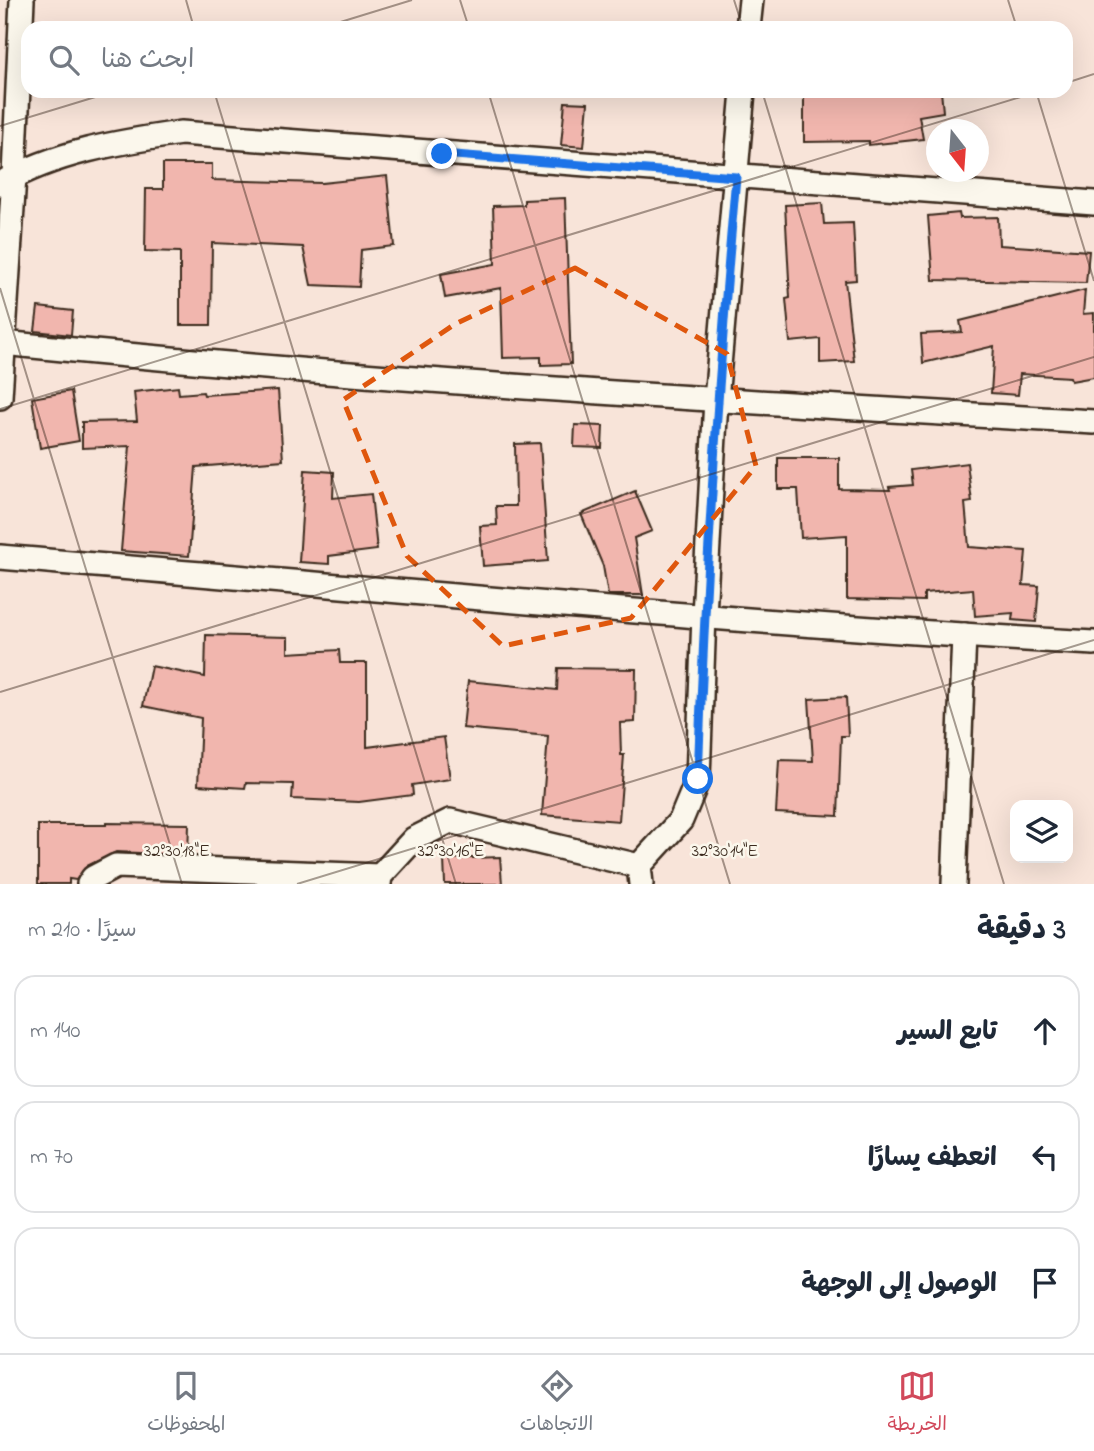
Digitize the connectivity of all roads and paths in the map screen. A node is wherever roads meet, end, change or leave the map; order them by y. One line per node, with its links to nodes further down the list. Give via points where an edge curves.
1 (22, 0): 4 (street)
2 (751, 0): 3 (street)
3 (749, 21)
4 (10, 29): 7 (street)
5 (742, 98): 6 (street)
6 (736, 177): 7 (street, via 181,133 61,156); 8 (street); 11 (street)
7 (7, 180): 9 (street)
8 (1094, 203)
9 (4, 343): 10 (street); 11 (street)
10 (0, 397)
11 (716, 400): 12 (street); 14 (street)
12 (1094, 422)
13 (0, 557): 14 (street)
14 (704, 615): 15 (street); 17 (street, via 698,779 681,820)
15 (964, 635): 16 (street); 21 (street)
16 (1094, 643)
17 (640, 875): 19 (street, via 450,821 414,839)
18 (240, 877): 19 (street); 20 (street, via 116,866 93,877)
19 (380, 880)
20 (89, 884)
21 (954, 884)

